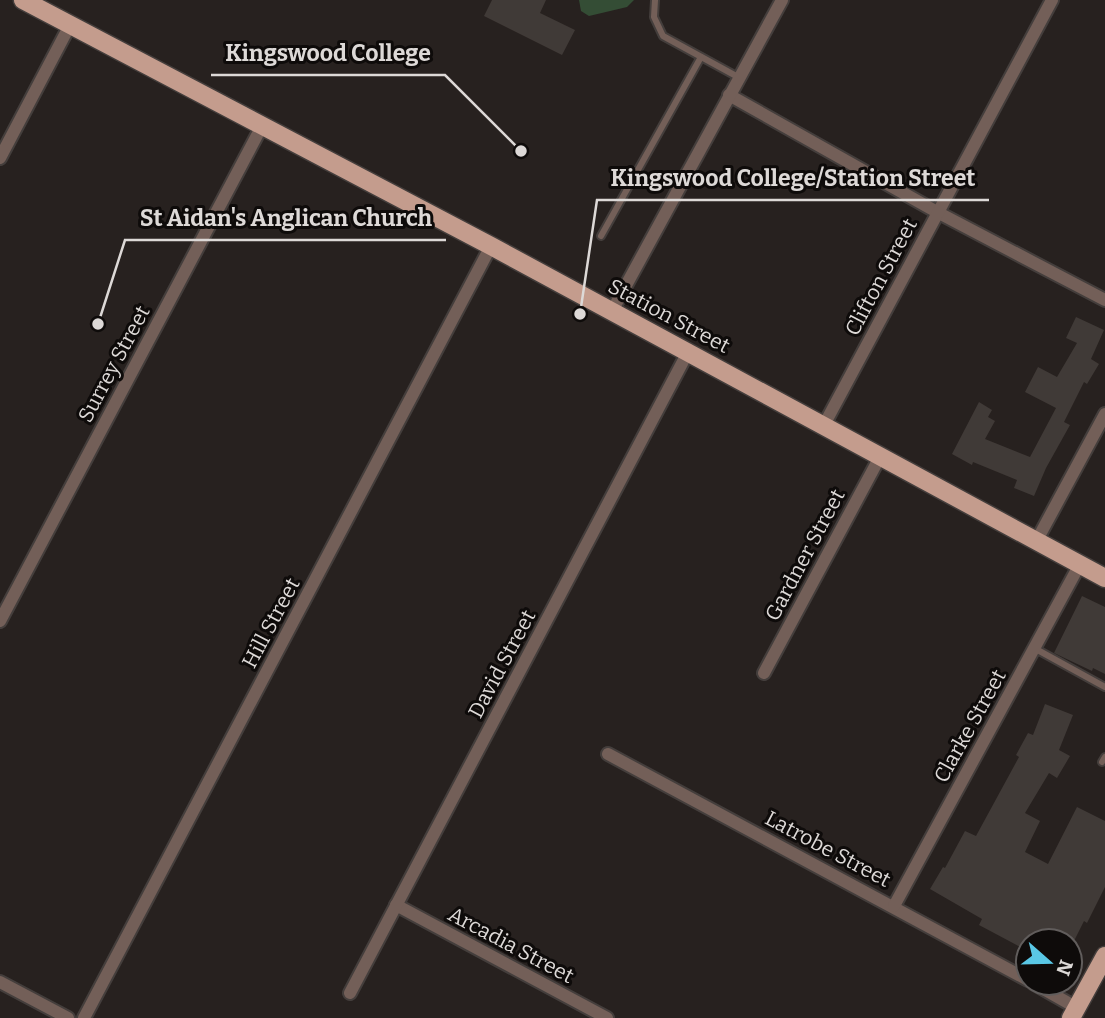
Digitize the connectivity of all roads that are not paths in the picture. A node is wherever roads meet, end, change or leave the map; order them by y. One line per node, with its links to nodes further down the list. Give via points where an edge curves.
1 (23, 0): 5 (main road, Station Street)
2 (655, 0): 6 (lane, via 654,17 663,36)
3 (782, 0): 7 (street)
4 (1052, 0): 11 (street, Clifton Street)
5 (71, 25): 9 (main road, Station Street); 10 (street)
6 (701, 57): 7 (lane); 12 (lane)
7 (738, 77): 8 (street)
8 (729, 95): 11 (street); 15 (street)
9 (262, 126): 13 (main road, Station Street); 23 (street, Surrey Street)
10 (0, 158)
11 (937, 212): 14 (street); 18 (street, Clifton Street)
12 (601, 236)
13 (491, 246): 15 (main road, Station Street); 37 (street, Hill Street)
14 (1105, 300)
15 (612, 311): 16 (main road, Station Street)
16 (688, 352): 18 (main road, Station Street); 28 (street, David Street)
17 (1105, 414): 20 (street)
18 (824, 425): 19 (main road, Station Street)
19 (880, 455): 20 (main road, Station Street); 25 (street, Gardner Street)
20 (1037, 540): 21 (main road, Station Street)
21 (1080, 564): 22 (main road, Station Street); 24 (street, Clarke Street)
22 (1105, 578)
23 (0, 621)
24 (1034, 648): 26 (lane); 29 (street, Clarke Street)
25 (764, 673)
26 (1105, 687)
27 (608, 754): 29 (street, Latrobe Street)
28 (396, 905): 33 (street, David Street); 38 (street, Arcadia Street)
29 (894, 906): 31 (street, Latrobe Street)
30 (1105, 956): 35 (main road)
31 (1014, 973)
32 (0, 982): 36 (street)
33 (350, 993)
34 (1051, 997): 35 (street, Latrobe Street)
35 (1074, 1013)
36 (68, 1018)
37 (84, 1018)
38 (607, 1018)

